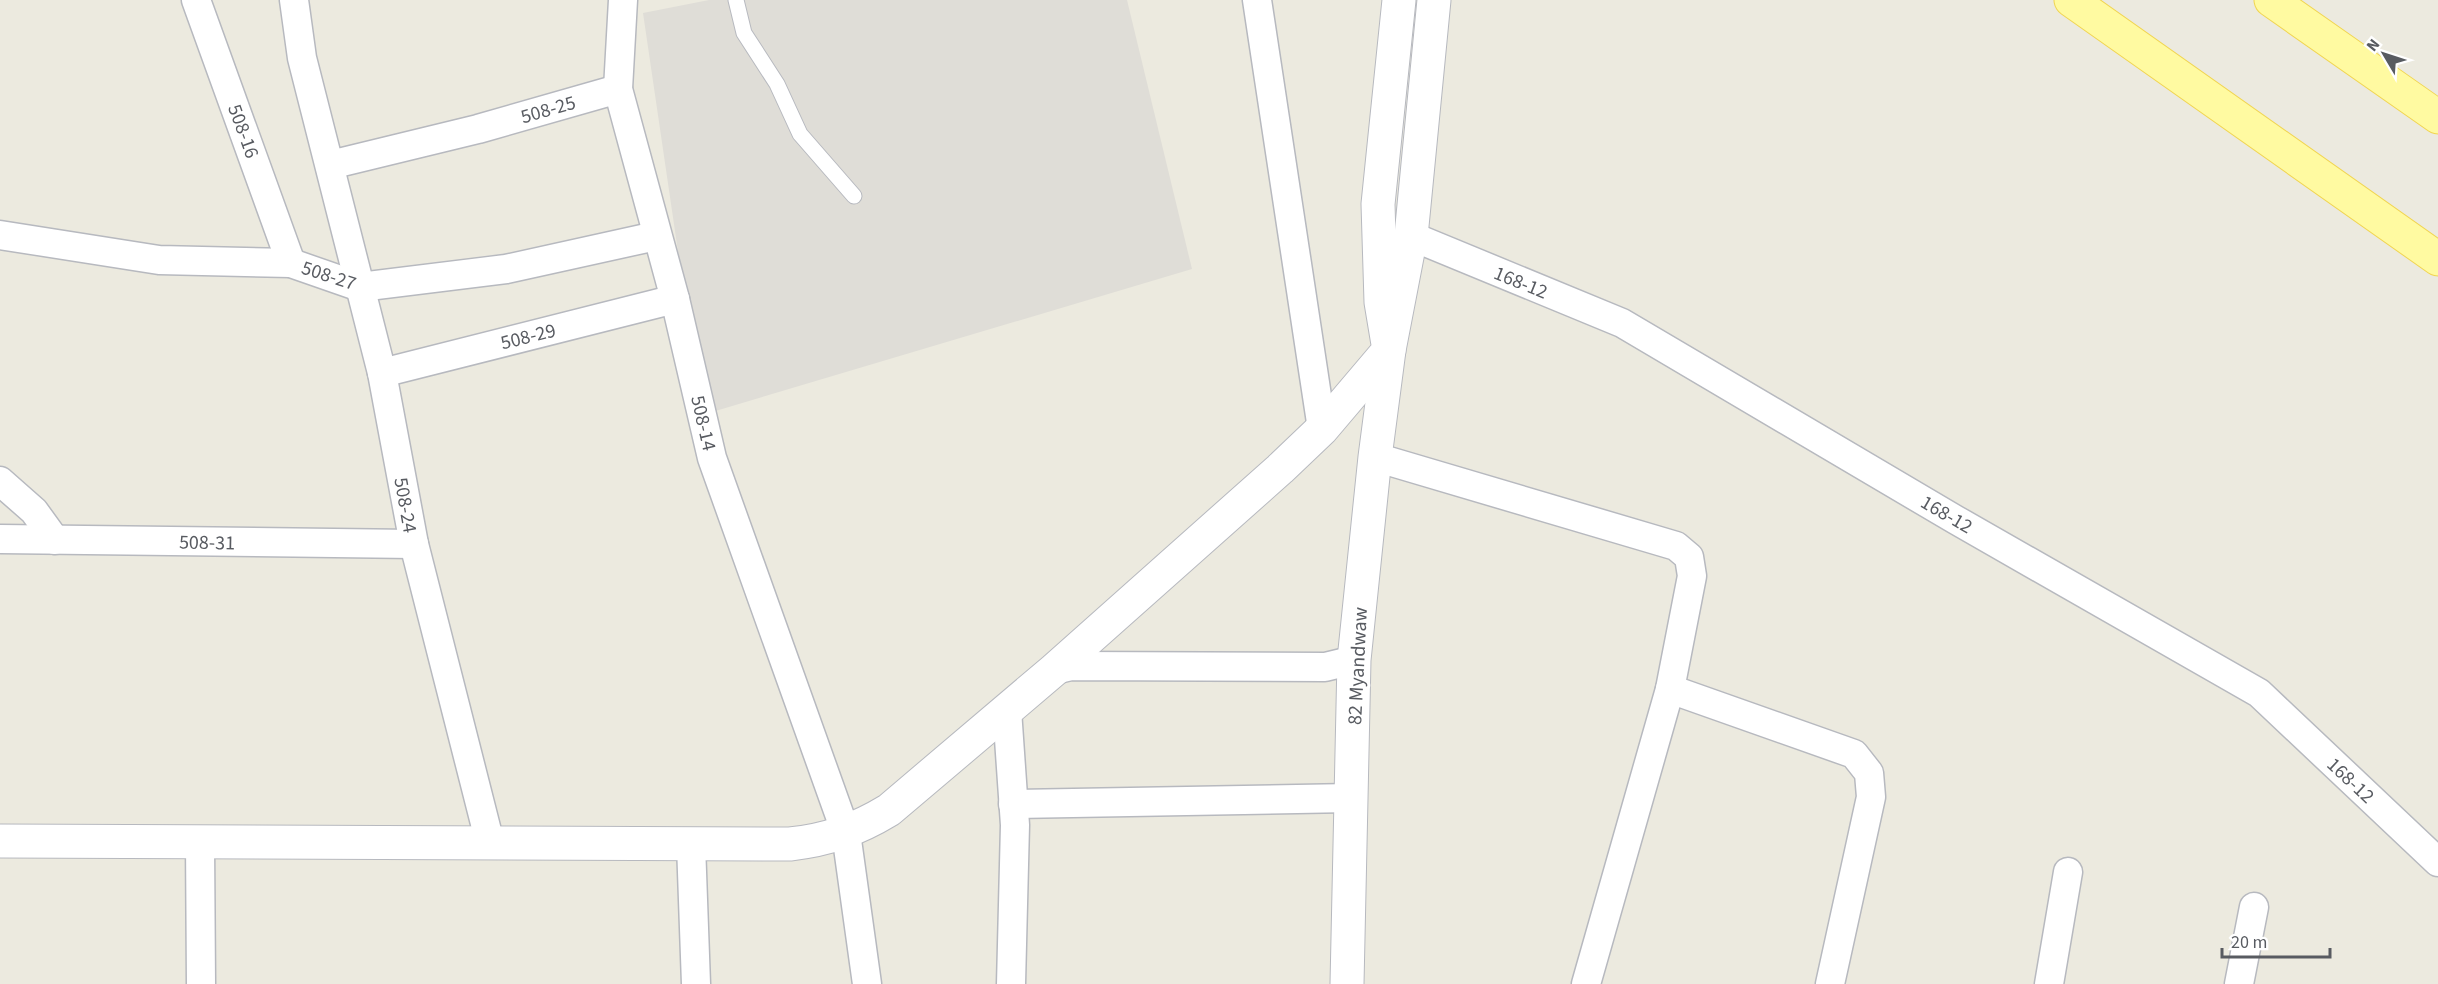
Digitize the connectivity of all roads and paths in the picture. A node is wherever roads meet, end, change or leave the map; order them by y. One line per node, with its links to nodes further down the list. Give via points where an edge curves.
1 (196, 0): 18 (street, 508-16)
2 (294, 0): 12 (street, 508-24, via 302,58)
3 (623, 0): 10 (street, 508-14)
4 (736, 0): 13 (lane, via 744,33 777,84 800,134)
5 (1257, 0): 23 (street)
6 (1399, 0): 21 (street, via 1378,204 1381,302)
7 (1434, 0): 16 (street)
8 (2071, 0): 17 (main road)
9 (2271, 0): 11 (main road)
10 (618, 89): 12 (street, 508-25); 15 (street, 508-14)
11 (2438, 117)
12 (330, 165): 19 (street, 508-24)
13 (854, 195)
14 (0, 235): 18 (street, 508-27, via 159,260)
15 (656, 236): 19 (street, 508-27, via 506,268); 20 (street, 508-14)
16 (1411, 236): 21 (street); 40 (street, 168-12, via 1622,323 2259,693)
17 (2438, 259)
18 (291, 263): 19 (street, 508-27)
19 (360, 287): 22 (street, 508-24)
20 (675, 299): 22 (street, 508-29); 35 (street, 508-14, via 712,458)
21 (1389, 350): 23 (street); 24 (street, 82 Myandwaw)
22 (382, 373): 28 (street, 508-24)
23 (1322, 429): 30 (street)
24 (1375, 457): 29 (street, 82 Myandwaw); 31 (street, via 1676,546 1689,556 1692,576)
25 (0, 481): 27 (street, via 34,511)
26 (0, 539): 27 (street, 508-31)
27 (55, 540): 28 (street, 508-31)
28 (414, 544): 38 (street, 508-24)
29 (1354, 660): 30 (street, via 1325,666 1071,666); 33 (street, 82 Myandwaw)
30 (1054, 670): 32 (street)
31 (1670, 689): 48 (street); 49 (street, via 1854,754 1869,773 1871,797)
32 (1007, 710): 34 (street); 35 (street, via 888,810)
33 (1352, 798): 34 (street); 47 (street, 82 Myandwaw)
34 (1013, 804): 46 (street)
35 (846, 833): 39 (street, via 790,844); 45 (street, 508-14)
36 (0, 841): 37 (street)
37 (200, 842): 38 (street); 43 (street)
38 (490, 843): 39 (street)
39 (691, 843): 44 (street)
40 (2438, 862)
41 (2068, 872): 50 (street)
42 (2254, 907): 51 (street)
43 (201, 984)
44 (696, 984)
45 (867, 984)
46 (1011, 984)
47 (1347, 984)
48 (1586, 984)
49 (1830, 984)
50 (2049, 984)
51 (2239, 984)

